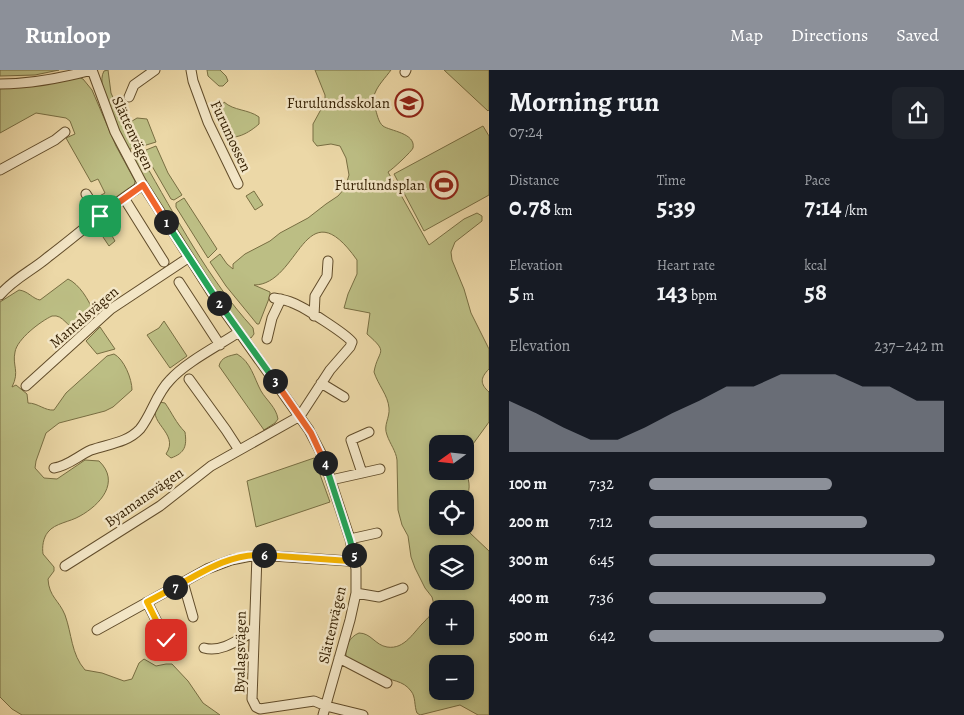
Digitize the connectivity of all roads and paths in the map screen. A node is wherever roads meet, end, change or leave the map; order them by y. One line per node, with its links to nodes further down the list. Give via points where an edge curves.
1 (92, 70): 4 (street, via 57,79); 9 (street, Slättenvägen, via 115,132)
2 (155, 70): 5 (street, via 134,85)
3 (191, 70): 8 (street, Furumossen, via 204,114)
4 (0, 84)
5 (129, 97)
6 (65, 132): 7 (street)
7 (0, 170)
8 (238, 184)
9 (143, 185): 11 (street); 13 (street, Slättenvägen)
10 (86, 194): 12 (street)
11 (124, 198): 12 (street); 14 (street)
12 (100, 216): 17 (street)
13 (188, 258): 19 (street, Slättenvägen); 26 (street, Mantalsvägen, via 111,309)
14 (164, 262)
15 (328, 262): 18 (street, via 327,276 315,296)
16 (178, 282): 23 (street)
17 (0, 295)
18 (314, 316): 21 (street, via 292,302 277,298); 22 (street)
19 (239, 332): 23 (street); 28 (street, Slättenvägen)
20 (359, 335): 22 (street)
21 (267, 339)
22 (352, 342): 25 (street)
23 (220, 345): 31 (street, via 169,380 144,423 133,435)
24 (189, 379): 30 (street)
25 (321, 383): 27 (street); 28 (street)
26 (26, 386)
27 (344, 397)
28 (300, 416): 30 (street, Byamansvägen); 34 (street, Slättenvägen, via 317,444)
29 (369, 432): 33 (street, via 351,440)
30 (238, 450): 39 (street, Byamansvägen, via 211,466 160,506)
31 (54, 468)
32 (380, 469): 33 (street)
33 (362, 473): 34 (street)
34 (331, 480): 36 (street, Slättenvägen)
35 (377, 533): 36 (street)
36 (350, 540): 38 (street, Slättenvägen)
37 (257, 555): 38 (street); 40 (street, via 225,562); 46 (street, Byalagsvägen)
38 (355, 560): 42 (street, Slättenvägen)
39 (65, 566)
40 (184, 582): 43 (street); 44 (street)
41 (403, 588): 42 (street, via 379,597)
42 (356, 593): 49 (street, Slättenvägen)
43 (147, 602): 45 (street); 47 (street)
44 (193, 618)
45 (97, 630)
46 (254, 631): 48 (street, via 220,648); 51 (street, Byalagsvägen, via 252,700 256,707 310,701)
47 (166, 640)
48 (204, 648)
49 (339, 658): 50 (street); 51 (street, Slättenvägen)
50 (387, 683)
51 (324, 710): 52 (street)
52 (363, 715)

